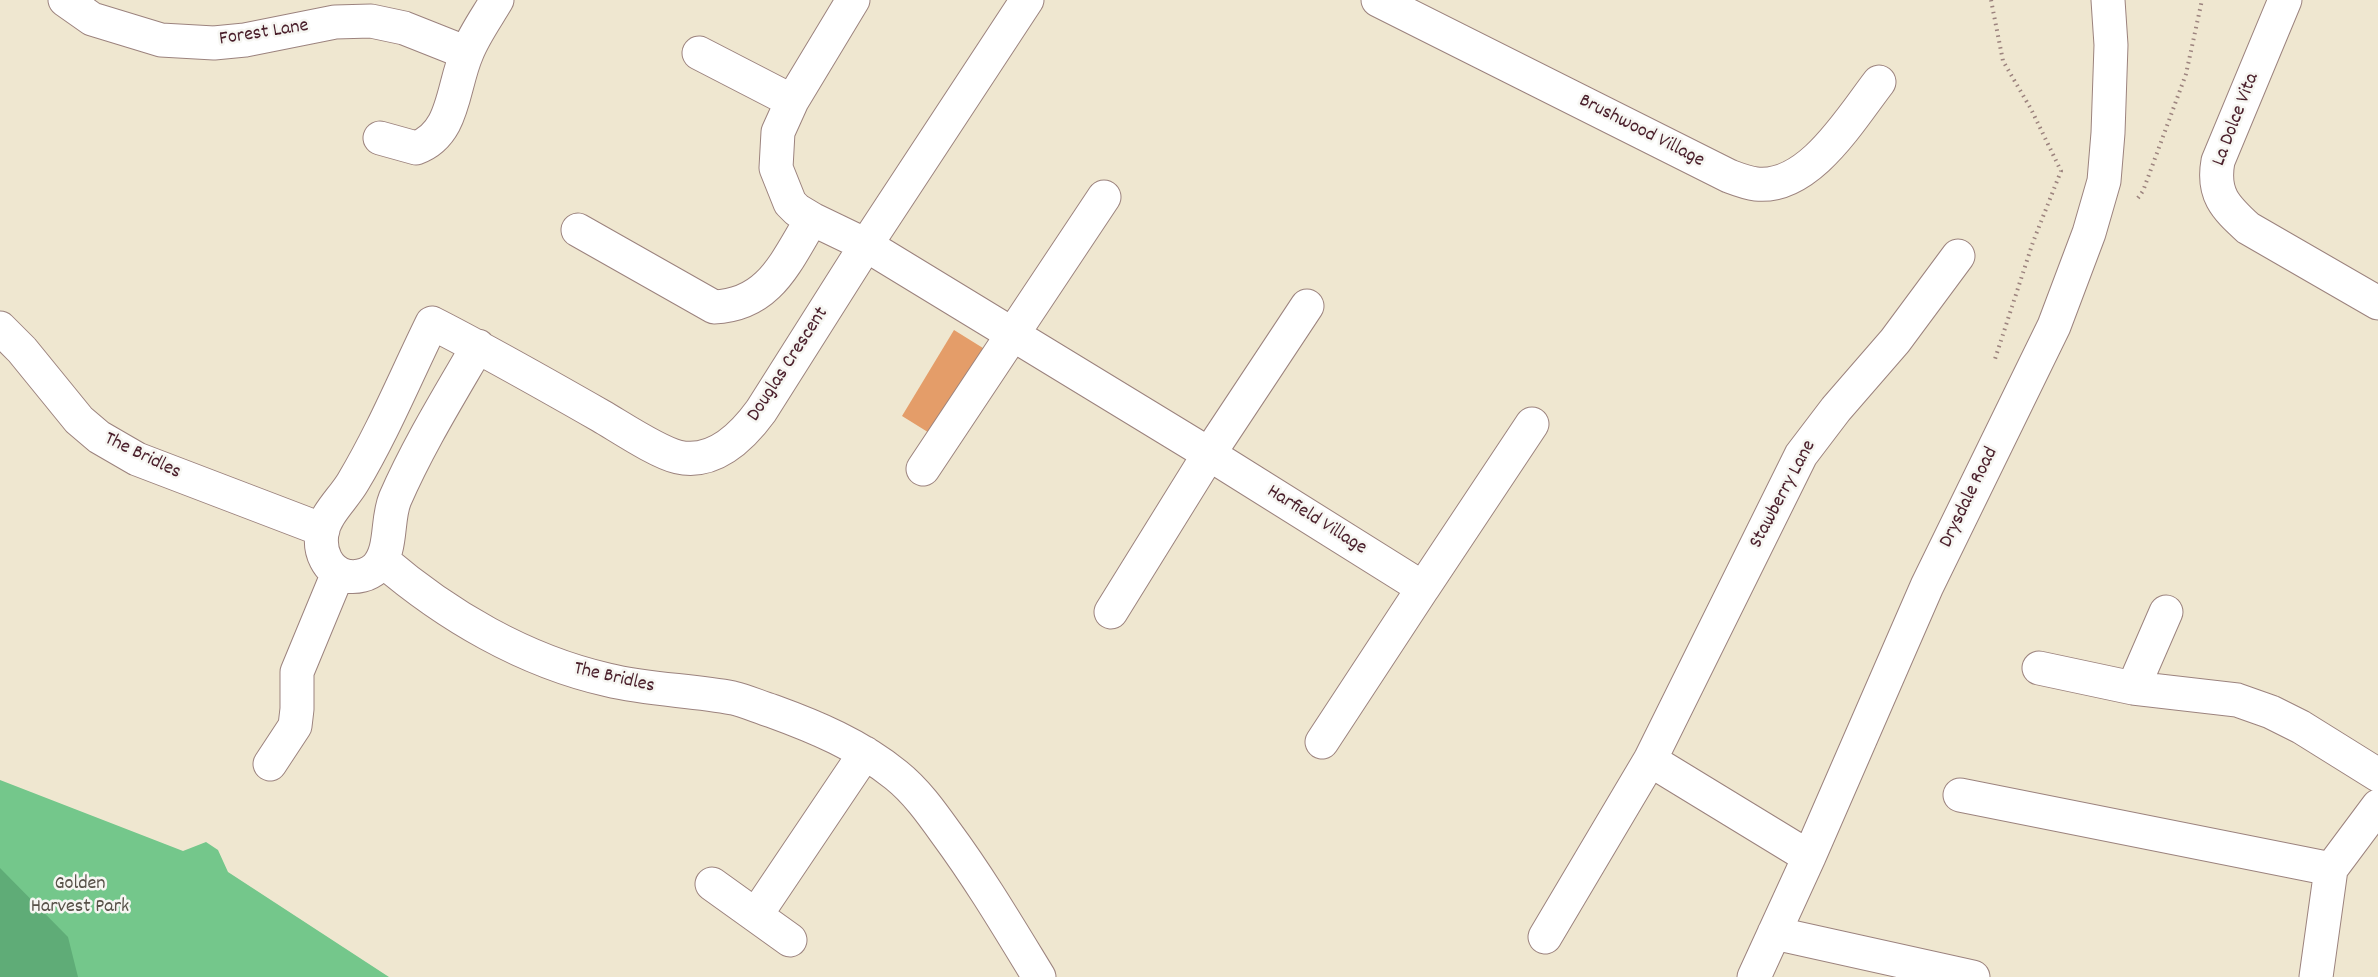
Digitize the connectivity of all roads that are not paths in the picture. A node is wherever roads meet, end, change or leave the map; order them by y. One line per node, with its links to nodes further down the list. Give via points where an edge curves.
1 (65, 0): 8 (street, Forest Lane, via 92,19 160,40 214,43 334,21 371,21 405,28)
2 (497, 0): 8 (street)
3 (853, 0): 11 (street, Harfield Village)
4 (1378, 0): 10 (street, Brushwood Village, via 1729,176 1756,184 1800,173 1825,152)
5 (2108, 0): 41 (street, Drysdale Road, via 2108,133 2104,181 2089,233 2054,326 1927,585)
6 (2285, 0): 18 (street, La Dolce Vita, via 2218,161 2215,177 2219,197 2248,228)
7 (1015, 5): 16 (street, Douglas Crescent)
8 (467, 53): 12 (street, via 446,121 431,141 416,148)
9 (699, 53): 11 (street)
10 (1879, 82)
11 (792, 101): 14 (street, Harfield Village, via 778,132 776,168 790,203)
12 (380, 138)
13 (1104, 197): 21 (street)
14 (812, 219): 15 (street, via 771,284 730,307 714,307 699,301); 16 (street, Harfield Village)
15 (578, 230)
16 (866, 245): 21 (street, Harfield Village); 22 (street, Douglas Crescent, via 746,432 723,450 703,457 678,457 647,443)
17 (1958, 256): 36 (street, Stawberry Lane, via 1895,341 1801,455)
18 (2378, 303)
19 (1307, 306): 24 (street)
20 (0, 328): 26 (street, The Bridles, via 79,420 99,437 137,459)
21 (1012, 335): 24 (street, Harfield Village); 25 (street)
22 (478, 346): 26 (street, Douglas Crescent, via 432,323 352,483); 27 (street, via 395,500)
23 (1532, 423): 29 (street)
24 (1209, 454): 29 (street, Harfield Village); 30 (street)
25 (923, 469)
26 (323, 530): 28 (street, via 325,559)
27 (382, 560): 28 (street, via 363,576 354,578); 35 (street, The Bridles, via 416,589 496,639 550,662 607,680 734,698 834,735)
28 (338, 573): 37 (street, via 297,672 295,726)
29 (1422, 588): 34 (street)
30 (1111, 612)
31 (2166, 612): 33 (street)
32 (2040, 668): 33 (street)
33 (2133, 688): 38 (street, via 2237,700 2271,712)
34 (1322, 742)
35 (865, 753): 44 (street); 48 (street, The Bridles, via 921,798 970,866)
36 (1650, 760): 41 (street); 46 (street, Stawberry Lane)
37 (270, 764)
38 (2378, 775)
39 (1960, 795): 42 (street)
40 (2378, 807): 42 (street)
41 (1809, 857): 45 (street, Drysdale Road)
42 (2331, 869): 51 (street)
43 (712, 884): 44 (street)
44 (756, 915): 47 (street)
45 (1774, 933): 49 (street, Drysdale Road); 50 (street)
46 (1545, 937)
47 (790, 940)
48 (1039, 977)
49 (1754, 977)
50 (1973, 977)
51 (2316, 977)

